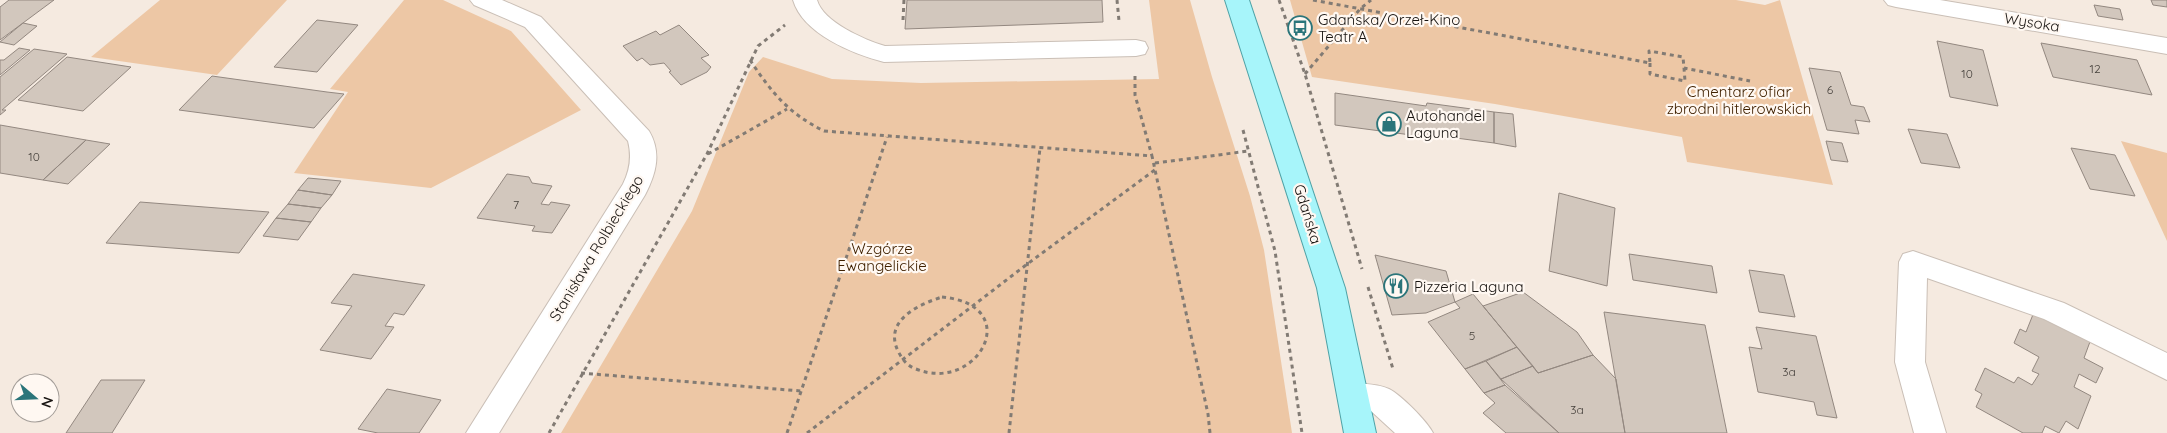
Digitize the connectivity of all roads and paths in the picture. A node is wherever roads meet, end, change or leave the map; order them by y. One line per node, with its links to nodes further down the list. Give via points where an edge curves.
1 (482, 0): 39 (street, Stanisława Rolbieckiego, via 533,22 640,138 644,171)
2 (805, 0): 13 (street, via 807,8 837,36 884,54)
3 (904, 0): 10 (path)
4 (1237, 0): 38 (main road, Gdańska, via 1331,288)
5 (1279, 0): 17 (path)
6 (1313, 0): 9 (path)
7 (1372, 0): 9 (path)
8 (1896, 0): 12 (street, Wysoka)
9 (1360, 9): 15 (path); 17 (path)
10 (903, 20)
11 (758, 46): 14 (path)
12 (2167, 46)
13 (1136, 48)
14 (750, 60): 20 (path); 25 (path)
15 (1650, 63): 16 (path, via 1649,52 1682,57); 16 (path, via 1650,74 1685,81)
16 (1684, 68): 18 (path)
17 (1305, 74): 30 (path)
18 (1750, 81)
19 (1135, 95): 26 (path)
20 (787, 109): 22 (path, via 804,122 824,130); 25 (path)
21 (1242, 126): 24 (path)
22 (887, 137): 23 (path); 37 (path)
23 (1040, 148): 26 (path); 29 (path)
24 (1249, 151): 27 (path); 45 (path, via 1275,251)
25 (707, 154): 35 (path)
26 (1152, 156): 27 (path)
27 (1154, 163): 28 (path)
28 (1156, 170): 29 (path); 44 (path)
29 (1026, 265): 32 (path); 43 (path)
30 (1364, 273)
31 (1366, 282): 36 (path)
32 (974, 306): 33 (path); 33 (path, via 959,298 942,296 911,308 899,319 894,333 895,348); 33 (path, via 985,320 987,337 980,355 963,368 941,374 919,371)
33 (902, 360): 42 (path)
34 (2167, 368): 48 (street, via 2054,311 1913,262 1910,362)
35 (581, 373): 37 (path); 40 (path)
36 (1396, 374)
37 (801, 391): 41 (path)
38 (1354, 396): 46 (main road, Gdańska); 47 (street, via 1379,398)
39 (482, 433)
40 (549, 433)
41 (787, 433)
42 (807, 433)
43 (1009, 433)
44 (1210, 433)
45 (1302, 433)
46 (1360, 433)
47 (1416, 433)
48 (1930, 433)

